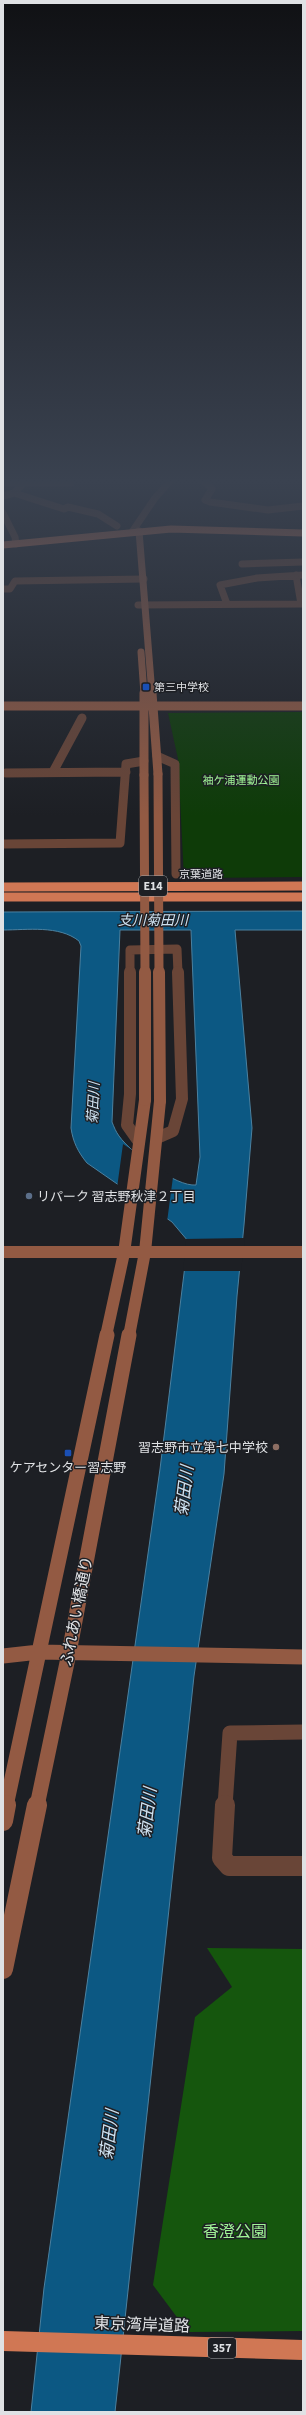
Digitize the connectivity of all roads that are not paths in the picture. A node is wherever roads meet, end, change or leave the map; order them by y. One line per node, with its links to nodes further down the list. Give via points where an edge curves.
1 (141, 591): 6 (street)
2 (222, 591): 4 (street)
3 (301, 591): 5 (street)
4 (227, 604): 5 (street); 6 (street)
5 (302, 604)
6 (142, 605): 8 (street, ふれあい橋通り); 9 (street, ふれあい橋通り)
7 (3, 706): 8 (street)
8 (145, 706): 9 (street); 13 (street, ふれあい橋通り)
9 (154, 706): 10 (street); 12 (street, ふれあい橋通り)
10 (303, 706)
11 (82, 718): 14 (street)
12 (158, 756): 18 (street, via 175,764); 23 (street, ふれあい橋通り, bridge, via 160,1101)
13 (144, 761): 15 (street, via 126,764); 24 (street, ふれあい橋通り, bridge, via 145,1100)
14 (53, 772): 15 (street); 16 (street)
15 (126, 772): 17 (street, via 120,843)
16 (6, 773)
17 (3, 844)
18 (176, 874)
19 (3, 886): 20 (highway, 京葉道路 / E14)
20 (303, 886)
21 (3, 897): 22 (highway, 京葉道路 / E14)
22 (303, 897)
23 (157, 1138): 24 (street, via 173,1131 182,1098 177,949 130,950 130,1094 127,1125); 26 (street, ふれあい橋通り)
24 (139, 1142): 28 (street, ふれあい橋通り)
25 (3, 1252): 28 (street)
26 (145, 1252): 27 (street); 28 (street); 30 (street, ふれあい橋通り)
27 (303, 1252)
28 (124, 1253): 29 (street, ふれあい橋通り)
29 (39, 1652): 30 (street); 31 (street); 34 (street, ふれあい橋通り)
30 (69, 1652): 32 (street); 36 (street, ふれあい橋通り)
31 (3, 1656)
32 (303, 1657)
33 (303, 1732): 35 (street, via 230,1733 222,1858 229,1866)
34 (3, 1821)
35 (303, 1866)
36 (3, 1969)
37 (3, 2341): 38 (highway, 東京湾岸道路 / 357)
38 (303, 2350)

